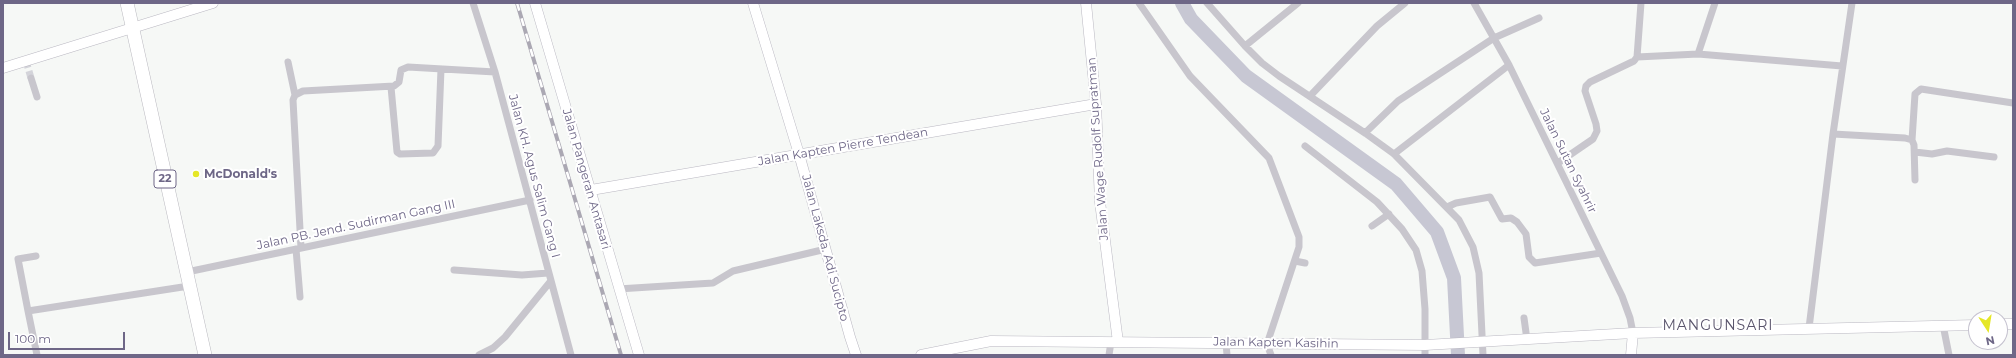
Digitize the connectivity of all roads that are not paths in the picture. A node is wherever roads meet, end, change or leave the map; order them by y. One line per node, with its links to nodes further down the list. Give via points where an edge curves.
1 (127, 3): 16 (highway, 22)
2 (213, 3): 16 (main road)
3 (473, 3): 26 (street, Jalan KH. Agus Salim Gang I)
4 (535, 3): 44 (main road, Jalan Pangeran Antasari)
5 (753, 3): 39 (main road, Jalan Laksda. Adi Sucipto)
6 (1086, 3): 33 (main road, Jalan Wage Rudolf Supratman)
7 (1140, 3): 53 (street, via 1190,76 1269,158 1299,237 1299,247)
8 (1207, 3): 18 (street)
9 (1298, 3): 18 (street)
10 (1405, 3): 30 (street, via 1377,26)
11 (1474, 3): 17 (street, Jalan Sutan Syahrir)
12 (1641, 3): 20 (street)
13 (1715, 3): 19 (street)
14 (1852, 3): 23 (street)
15 (1539, 18): 17 (street)
16 (133, 29): 24 (main road); 56 (highway, 22)
17 (1494, 38): 22 (street, Jalan Sutan Syahrir); 34 (street, via 1398,101)
18 (1244, 46): 30 (street, via 1279,76)
19 (1698, 54): 20 (street); 23 (street)
20 (1637, 57): 42 (street, via 1586,86 1597,131 1593,139)
21 (288, 62): 29 (street)
22 (1509, 65): 40 (street); 42 (street, Jalan Sutan Syahrir)
23 (1842, 66): 35 (street)
24 (3, 68)
25 (441, 69): 26 (street); 28 (street, via 404,68 401,70 397,85); 28 (street, via 438,146 433,153 397,152)
26 (495, 72): 45 (street, Jalan KH. Agus Salim Gang I)
27 (31, 78): 31 (street)
28 (391, 87): 29 (street, via 303,91)
29 (295, 95): 49 (street, via 293,100)
30 (1310, 96): 34 (street)
31 (37, 97)
32 (2013, 103): 36 (street, via 1921,89 1915,94)
33 (1096, 104): 39 (main road, Jalan Kapten Pierre Tendean); 69 (main road, Jalan Wage Rudolf Supratman, via 1099,188)
34 (1365, 133): 40 (street)
35 (1833, 134): 36 (street); 66 (street)
36 (1912, 140): 38 (street)
37 (1305, 146): 47 (street)
38 (1914, 152): 41 (street, via 1932,154 1947,151); 43 (street)
39 (799, 154): 44 (main road, Jalan Kapten Pierre Tendean); 50 (main road, Jalan Laksda. Adi Sucipto)
40 (1394, 154): 46 (street)
41 (1994, 157)
42 (1558, 164): 51 (street, Jalan Sutan Syahrir)
43 (1915, 180)
44 (591, 190): 60 (main road, Jalan Pangeran Antasari)
45 (530, 200): 49 (street, Jalan PB. Jend. Sudirman Gang III); 57 (street, Jalan KH. Agus Salim Gang I)
46 (1447, 208): 51 (street, via 1456,203 1490,197 1502,219 1510,218 1517,222 1526,234 1529,257 1534,263); 71 (street, via 1459,220 1474,247 1479,273)
47 (1389, 214): 48 (street); 73 (street, via 1416,250 1422,270)
48 (1372, 226)
49 (298, 248): 56 (street, Jalan PB. Jend. Sudirman Gang III); 61 (street)
50 (826, 249): 60 (street, via 733,271 713,283); 79 (main road, Jalan Laksda. Adi Sucipto)
51 (1601, 253): 67 (street, Jalan Sutan Syahrir, via 1622,296)
52 (36, 256): 62 (street, via 18,260)
53 (1294, 261): 54 (street); 72 (street)
54 (1304, 263)
55 (454, 270): 57 (street, via 522,275)
56 (186, 272): 59 (highway, 22)
57 (548, 273): 58 (street, Jalan KH. Agus Salim Gang I)
58 (550, 282): 76 (street, via 505,337 493,348); 77 (street, Jalan KH. Agus Salim Gang I)
59 (189, 286): 62 (street); 75 (highway, 22)
60 (618, 288): 78 (main road, Jalan Pangeran Antasari)
61 (300, 297)
62 (28, 311): 74 (street)
63 (1524, 318): 68 (street)
64 (1943, 325): 65 (main road, Jalan Kapten Kasihin); 66 (main road, Jalan Kapten Kasihin); 86 (street)
65 (1968, 325)
66 (1809, 328): 67 (main road, Jalan Kapten Kasihin)
67 (1633, 333): 68 (main road, Jalan Kapten Kasihin); 85 (main road)
68 (1527, 340): 71 (main road, Jalan Kapten Kasihin)
69 (1114, 342): 70 (main road, Jalan Kapten Kasihin); 80 (main road, Jalan Kapten Kasihin, via 991,341); 81 (street)
70 (1226, 343): 72 (main road, Jalan Kapten Kasihin); 82 (street)
71 (1479, 343): 73 (main road, Jalan Kapten Kasihin); 84 (street)
72 (1267, 344): 73 (main road, Jalan Kapten Kasihin); 83 (street)
73 (1426, 348)
74 (37, 355)
75 (205, 355)
76 (479, 355)
77 (571, 355)
78 (638, 355)
79 (856, 355)
80 (921, 355)
81 (1109, 355)
82 (1227, 355)
83 (1270, 355)
84 (1483, 355)
85 (1631, 355)
86 (1949, 355)

